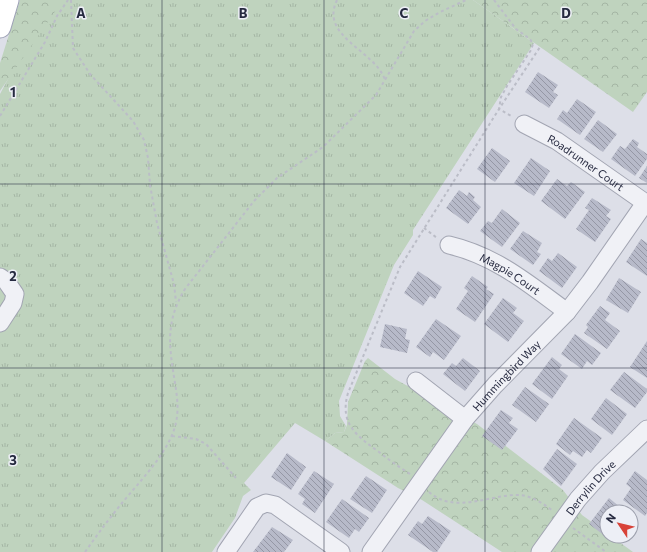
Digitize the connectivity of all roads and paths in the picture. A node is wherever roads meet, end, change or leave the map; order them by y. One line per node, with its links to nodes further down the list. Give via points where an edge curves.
1 (8, 0): 7 (main road)
2 (68, 0): 11 (path, via 57,16 46,42)
3 (71, 0): 17 (path, via 74,48 90,74 133,121 144,140 157,222 174,284)
4 (337, 0): 9 (path, via 333,19 340,32 382,70)
5 (466, 0): 9 (path, via 440,12 414,31)
6 (494, 0): 10 (path, via 516,29 533,44 504,91)
7 (0, 25)
8 (540, 47): 10 (path)
9 (385, 80): 17 (path, via 376,95 323,147 277,178 254,201)
10 (499, 108): 14 (path)
11 (0, 116)
12 (524, 124): 13 (street, Roadrunner Court, via 557,141)
13 (646, 204): 18 (street, Hummingbird Way)
14 (424, 228): 15 (path); 25 (path, via 400,266 344,404 346,416 354,433)
15 (448, 245): 18 (street, Magpie Court, via 492,260)
16 (0, 277): 19 (street, via 15,294 13,303)
17 (176, 303): 23 (path, via 169,342 178,402)
18 (567, 312): 21 (street, Hummingbird Way)
19 (0, 323)
20 (416, 381): 21 (street)
21 (465, 418): 25 (street, Hummingbird Way)
22 (647, 429): 26 (street, Derrylin Drive, via 602,472)
23 (172, 436): 24 (path, via 196,439 206,444); 27 (path, via 148,472)
24 (236, 478)
25 (420, 483): 26 (path, via 447,502 463,503 520,495 535,499); 30 (street, Hummingbird Way)
26 (562, 520): 31 (street, Derrylin Drive); 32 (path)
27 (85, 552)
28 (226, 552): 29 (street, via 257,507 266,503 276,505)
29 (341, 552)
30 (371, 552)
31 (540, 552)
32 (606, 552)

